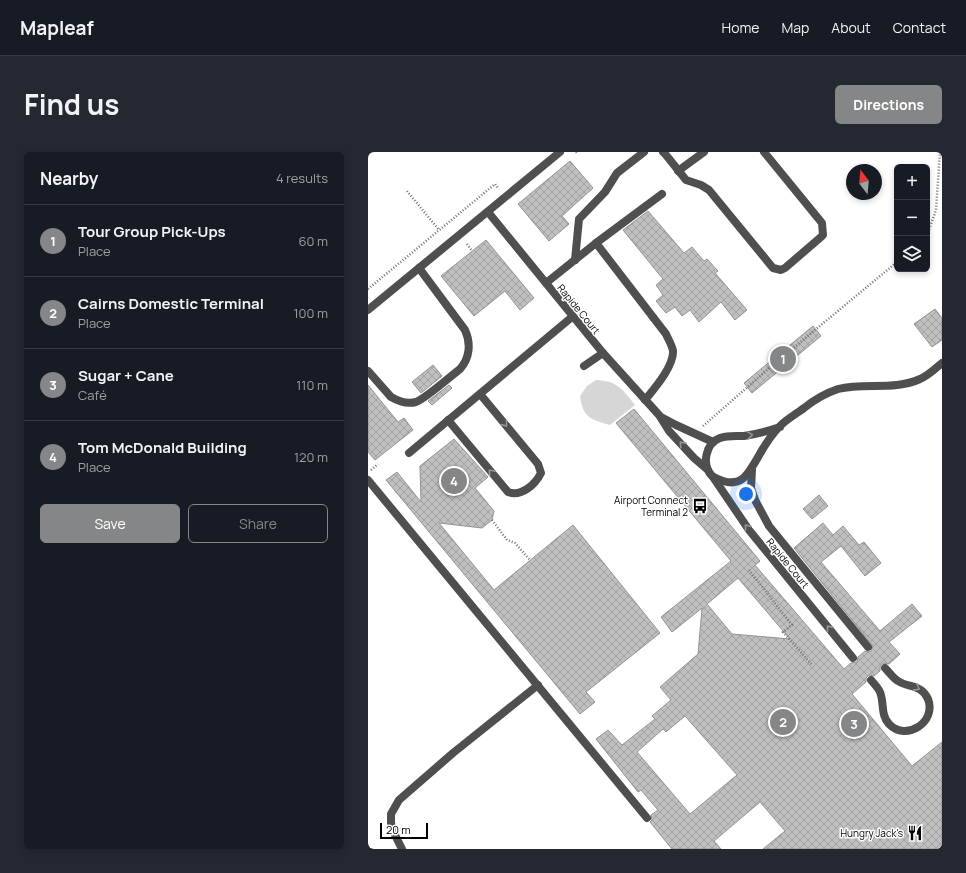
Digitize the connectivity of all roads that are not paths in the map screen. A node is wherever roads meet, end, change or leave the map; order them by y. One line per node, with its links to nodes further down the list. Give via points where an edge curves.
1 (560, 152): 8 (lane)
2 (644, 152): 10 (lane, via 617,173 605,192 579,219)
3 (664, 152): 6 (lane)
4 (704, 152): 6 (lane)
5 (764, 152): 6 (lane, via 822,223 823,235 781,270 774,268 709,190 686,180)
6 (678, 171)
7 (662, 194): 9 (lane)
8 (488, 212): 11 (lane); 12 (lane, Rapide Court)
9 (596, 243): 10 (lane); 20 (lane, via 666,334 673,352 671,362)
10 (575, 260): 12 (lane)
11 (419, 268): 13 (lane); 18 (lane, via 465,330 469,352 464,365 421,400 413,402 395,400)
12 (546, 283): 14 (lane, Rapide Court)
13 (368, 310)
14 (572, 316): 15 (lane, Rapide Court); 19 (lane)
15 (602, 353): 17 (lane); 20 (lane, Rapide Court)
16 (942, 364): 23 (lane, via 919,379 908,382 846,388 831,392 810,403)
17 (584, 366)
18 (368, 371)
19 (480, 394): 22 (lane); 22 (lane, one-way to 22, via 538,464 541,473 538,479 521,493 508,492)
20 (645, 400): 21 (lane, Rapide Court)
21 (659, 415): 24 (lane, Rapide Court); 27 (lane, Rapide Court, one-way to 21, via 669,430)
22 (448, 420): 25 (lane)
23 (780, 427): 24 (lane, one-way to 23, via 727,436 755,434); 26 (lane)
24 (713, 442): 27 (lane, via 706,454)
25 (409, 453)
26 (753, 467): 27 (lane, via 743,479 736,482 728,482); 29 (lane, Rapide Court, via 751,488 769,526)
27 (711, 474): 30 (lane, Rapide Court, one-way to 27, via 749,530)
28 (368, 480): 33 (lane)
29 (868, 647)
30 (853, 658)
31 (885, 668): 32 (lane, one-way to 32, via 898,681 918,688 928,700 928,715 919,728 904,731 890,725 885,719 880,691)
32 (871, 680)
33 (538, 685): 34 (lane); 35 (lane, via 399,800 391,814 391,823)
34 (647, 818)
35 (402, 849)

